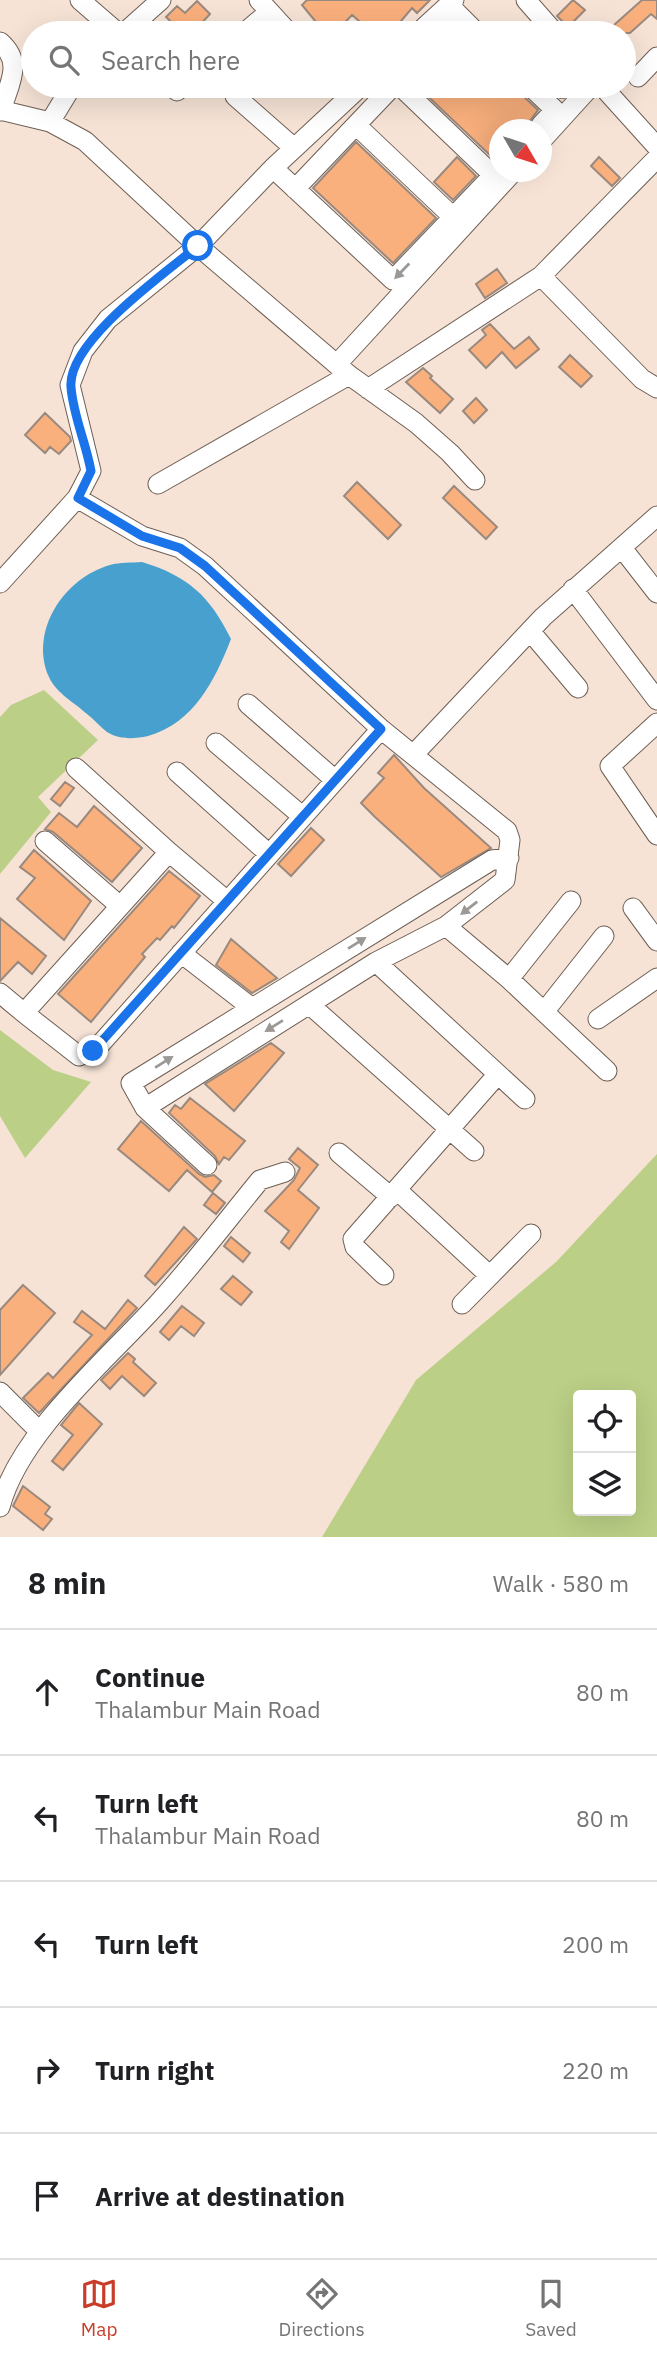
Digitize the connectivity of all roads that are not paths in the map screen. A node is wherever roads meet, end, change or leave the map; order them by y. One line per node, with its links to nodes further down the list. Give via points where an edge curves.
1 (80, 0): 6 (street)
2 (161, 0): 7 (street)
3 (526, 0): 12 (street)
4 (264, 6): 8 (street); 9 (street)
5 (454, 7): 10 (street); 11 (street)
6 (104, 21)
7 (137, 21)
8 (253, 21)
9 (278, 21)
10 (435, 21)
11 (466, 21)
12 (544, 21)
13 (0, 42): 24 (street, via 12,53 15,64)
14 (657, 57): 15 (street)
15 (638, 77)
16 (65, 98): 26 (street)
17 (237, 98): 30 (street)
18 (341, 98): 30 (street)
19 (382, 98): 27 (street)
20 (414, 98): 32 (street)
21 (542, 98): 25 (street, via 555,110)
22 (580, 98): 28 (street)
23 (613, 98): 29 (street)
24 (1, 110): 26 (street)
25 (546, 119)
26 (50, 122): 38 (street, via 85,141)
27 (356, 125): 36 (street); 37 (street)
28 (552, 128)
29 (657, 147)
30 (294, 148): 33 (street)
31 (657, 158): 39 (street)
32 (489, 165)
33 (273, 168): 36 (street); 38 (street)
34 (489, 178): 37 (street)
35 (504, 182): 40 (street)
36 (295, 189): 37 (street, one-way to 36, via 393,280)
37 (453, 216)
38 (198, 246): 40 (street); 45 (street, via 108,319 83,351 70,385 91,471)
39 (541, 276): 41 (street, via 642,379); 42 (street)
40 (343, 370): 42 (street); 44 (street)
41 (657, 388)
42 (368, 389): 43 (street, via 416,423)
43 (475, 480)
44 (158, 484)
45 (78, 498): 48 (street); 56 (street, via 142,536 180,548 205,566)
46 (657, 516): 47 (street)
47 (622, 548): 49 (street); 50 (street)
48 (0, 583)
49 (573, 589): 51 (street); 53 (street)
50 (657, 593)
51 (530, 631): 52 (street); 58 (street)
52 (578, 688)
53 (657, 700)
54 (247, 704): 61 (street)
55 (657, 723): 63 (street, via 610,766)
56 (381, 729): 58 (street); 61 (street)
57 (216, 743): 62 (street)
58 (414, 754): 67 (street, via 507,831)
59 (76, 768): 65 (street)
60 (177, 772): 66 (street)
61 (334, 779): 62 (street)
62 (302, 816): 66 (street)
63 (657, 835)
64 (45, 841): 70 (street)
65 (169, 852): 68 (street); 70 (street)
66 (269, 854): 68 (street)
67 (509, 858): 72 (street, one-way to 72, via 505,880); 77 (street, one-way to 67, via 492,860)
68 (227, 901): 75 (street)
69 (570, 901): 79 (street)
70 (120, 906): 84 (street)
71 (633, 908): 74 (street)
72 (446, 926): 76 (street); 79 (street)
73 (604, 936): 83 (street)
74 (657, 941)
75 (181, 953): 82 (street); 84 (street, via 89,1053 79,1056)
76 (376, 962): 81 (street); 87 (street)
77 (305, 974): 81 (street); 82 (street)
78 (657, 978): 85 (street)
79 (509, 979): 83 (street)
80 (0, 993): 84 (street)
81 (315, 1000): 89 (street, one-way to 89); 90 (street)
82 (252, 1008): 89 (street, one-way to 82, via 131,1083)
83 (544, 1012): 86 (street)
84 (24, 1013)
85 (598, 1019)
86 (607, 1071)
87 (498, 1074): 88 (street); 90 (street)
88 (525, 1098)
89 (145, 1108): 93 (street)
90 (451, 1130): 91 (street); 95 (street)
91 (474, 1151)
92 (338, 1153): 95 (street)
93 (207, 1165)
94 (285, 1172): 101 (street, via 260,1180 163,1298)
95 (394, 1194): 97 (street, via 353,1239 355,1247); 98 (street)
96 (531, 1234): 98 (street)
97 (384, 1275)
98 (489, 1275): 99 (street)
99 (462, 1304)
100 (0, 1392): 101 (street)
101 (39, 1431): 102 (street)
102 (0, 1507)

